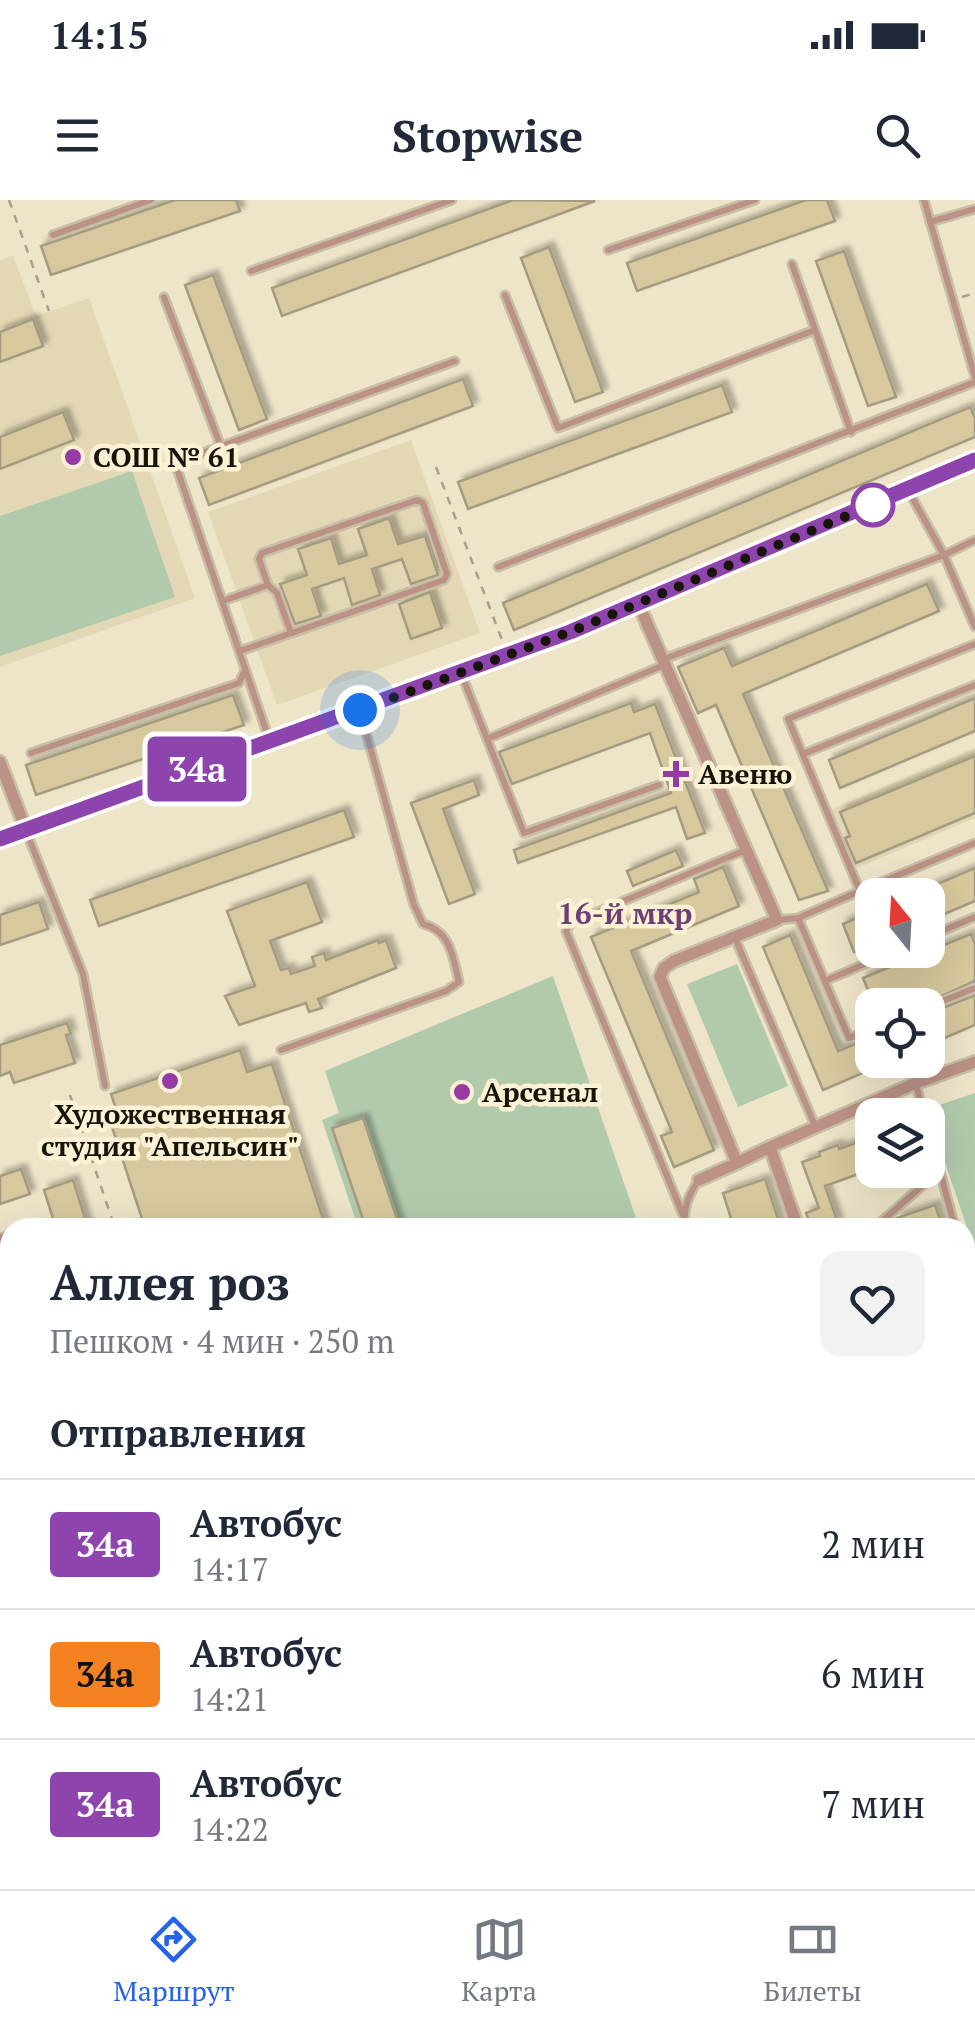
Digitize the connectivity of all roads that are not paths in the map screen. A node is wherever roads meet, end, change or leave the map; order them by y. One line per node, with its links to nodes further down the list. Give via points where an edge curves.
1 (151, 200): 7 (lane)
2 (452, 200): 10 (lane)
3 (754, 200): 8 (lane)
4 (924, 200): 6 (lane)
5 (975, 209): 6 (lane)
6 (930, 222): 15 (lane)
7 (53, 235)
8 (608, 250)
9 (792, 264): 13 (lane)
10 (251, 271)
11 (506, 295): 13 (lane, via 558,428)
12 (164, 297): 17 (lane)
13 (815, 330): 16 (lane)
14 (455, 361): 17 (lane)
15 (975, 380): 16 (lane)
16 (850, 432): 22 (lane)
17 (220, 447): 24 (lane, via 176,463)
18 (975, 460): 19 (street)
19 (908, 490): 21 (lane); 25 (street)
20 (975, 540): 21 (lane)
21 (944, 556): 26 (lane); 30 (lane)
22 (498, 567)
23 (268, 585): 24 (lane); 27 (lane); 27 (lane, via 262,553 423,503 444,580)
24 (222, 601): 29 (lane)
25 (638, 603): 30 (street); 32 (street)
26 (975, 626)
27 (291, 633): 29 (lane)
28 (975, 644): 38 (lane, via 788,720)
29 (240, 651): 31 (lane)
30 (664, 662): 35 (lane); 43 (street)
31 (246, 667): 36 (lane); 37 (lane, via 239,683)
32 (460, 672): 34 (street); 35 (lane)
33 (975, 685): 38 (lane)
34 (360, 710): 36 (street); 57 (lane, via 414,904 423,924 448,940 460,982)
35 (487, 739): 40 (lane, via 524,833)
36 (270, 744): 41 (street)
37 (31, 753)
38 (803, 754): 45 (lane)
39 (0, 762): 41 (street)
40 (660, 785)
41 (26, 830): 60 (lane, via 83,974)
42 (975, 842): 44 (lane)
43 (748, 849): 49 (street); 68 (lane, via 571,923 566,931)
44 (892, 878)
45 (855, 880)
46 (855, 894): 48 (lane)
47 (975, 917): 50 (lane)
48 (798, 918): 49 (lane); 53 (lane)
49 (777, 920): 51 (street)
50 (945, 930)
51 (735, 936): 62 (lane); 64 (street, via 674,961 660,977)
52 (855, 968): 53 (lane)
53 (824, 981): 56 (lane, via 849,1038)
54 (975, 988): 55 (lane)
55 (945, 1000)
56 (855, 1036)
57 (281, 1050)
58 (975, 1062): 59 (street)
59 (916, 1084): 61 (lane); 62 (street)
60 (105, 1086)
61 (920, 1098)
62 (816, 1128): 63 (street)
63 (770, 1148): 64 (street); 70 (street)
64 (737, 1163): 65 (street)
65 (699, 1180): 68 (lane)
66 (919, 1188): 71 (lane)
67 (944, 1188): 72 (lane)
68 (683, 1214): 69 (lane)
69 (683, 1218)
70 (794, 1218)
71 (885, 1218)
72 (952, 1218)

